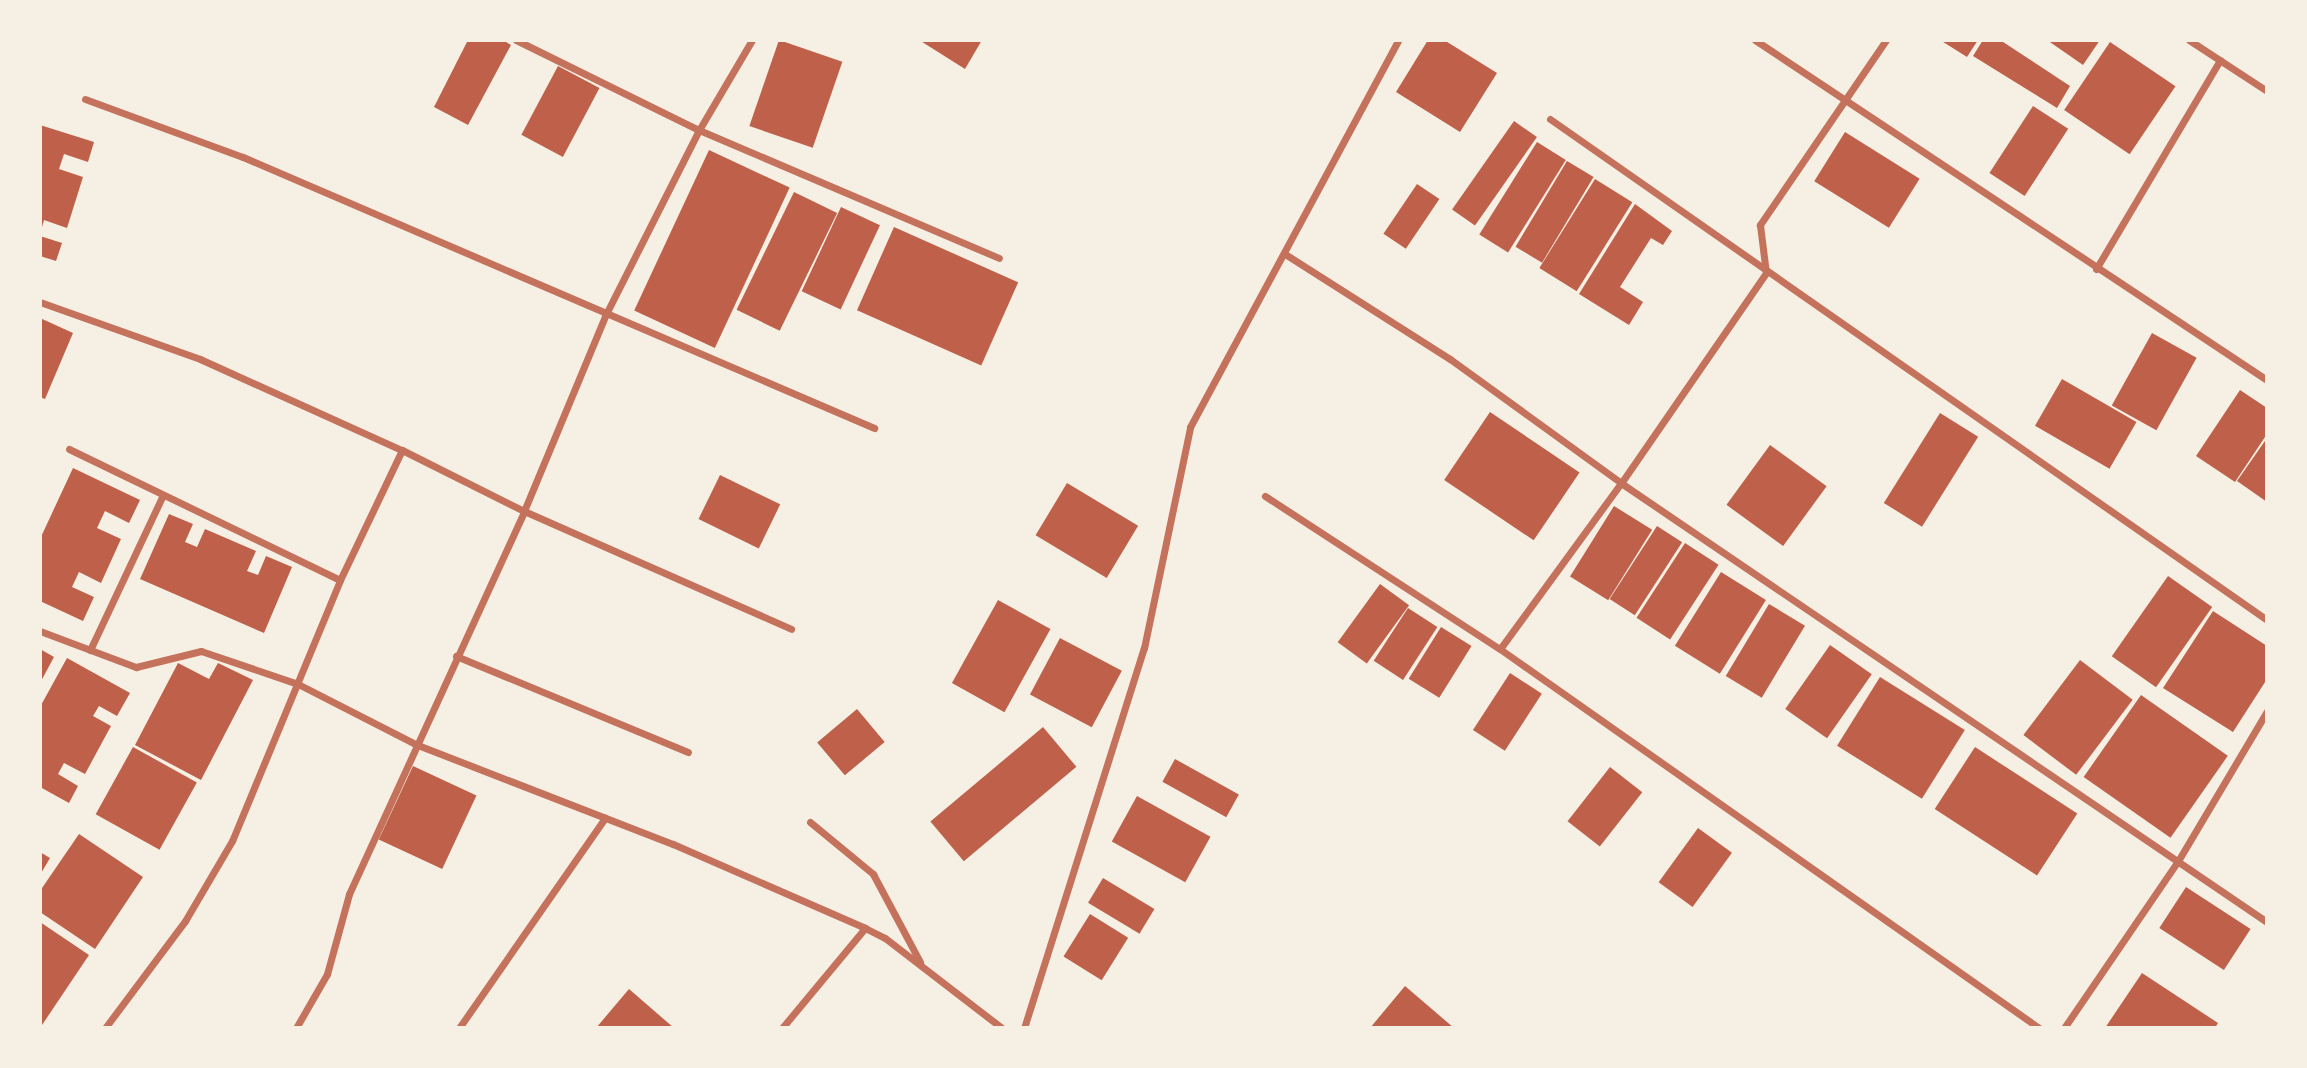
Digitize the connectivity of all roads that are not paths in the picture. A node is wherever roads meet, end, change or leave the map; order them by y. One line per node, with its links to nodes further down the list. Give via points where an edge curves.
1 (516, 40): 12 (street)
2 (752, 40): 12 (street)
3 (1398, 40): 13 (street)
4 (1755, 40): 9 (street)
5 (1886, 40): 9 (street)
6 (2189, 40): 7 (street)
7 (2221, 60): 8 (street); 15 (street)
8 (2267, 91)
9 (1844, 98): 15 (street); 16 (street, via 1760,225)
10 (85, 99): 18 (street, via 243,158)
11 (1550, 119): 16 (street)
12 (699, 130): 14 (street); 18 (street)
13 (1285, 254): 23 (street, via 1450,359); 49 (street, via 1190,427 1144,648)
14 (999, 258)
15 (2096, 269): 19 (street)
16 (1766, 273): 23 (street); 28 (street)
17 (40, 303): 22 (street, via 200,359)
18 (605, 316): 20 (street); 26 (street)
19 (2267, 380)
20 (874, 428)
21 (69, 449): 25 (street)
22 (402, 450): 26 (street); 27 (street)
23 (1621, 483): 31 (street); 40 (street)
24 (1265, 496): 31 (street)
25 (163, 497): 27 (street); 32 (street)
26 (524, 511): 29 (street); 33 (street)
27 (340, 580): 34 (street)
28 (2267, 620)
29 (792, 629)
30 (40, 631): 32 (street)
31 (1500, 649): 50 (street)
32 (90, 650): 34 (street, via 136,667 201,651)
33 (456, 656): 36 (street); 37 (street)
34 (298, 684): 36 (street); 44 (street, via 232,841 186,922)
35 (2267, 711): 40 (street)
36 (415, 744): 38 (street); 45 (street, via 349,894 327,974)
37 (688, 752)
38 (605, 818): 42 (street); 46 (street)
39 (810, 822): 43 (street, via 873,874)
40 (2178, 861): 41 (street); 51 (street)
41 (2267, 922)
42 (865, 928): 43 (street); 47 (street)
43 (922, 967): 48 (street)
44 (105, 1028)
45 (296, 1028)
46 (459, 1028)
47 (782, 1028)
48 (1002, 1028)
49 (1024, 1028)
50 (2039, 1028)
51 (2064, 1028)

